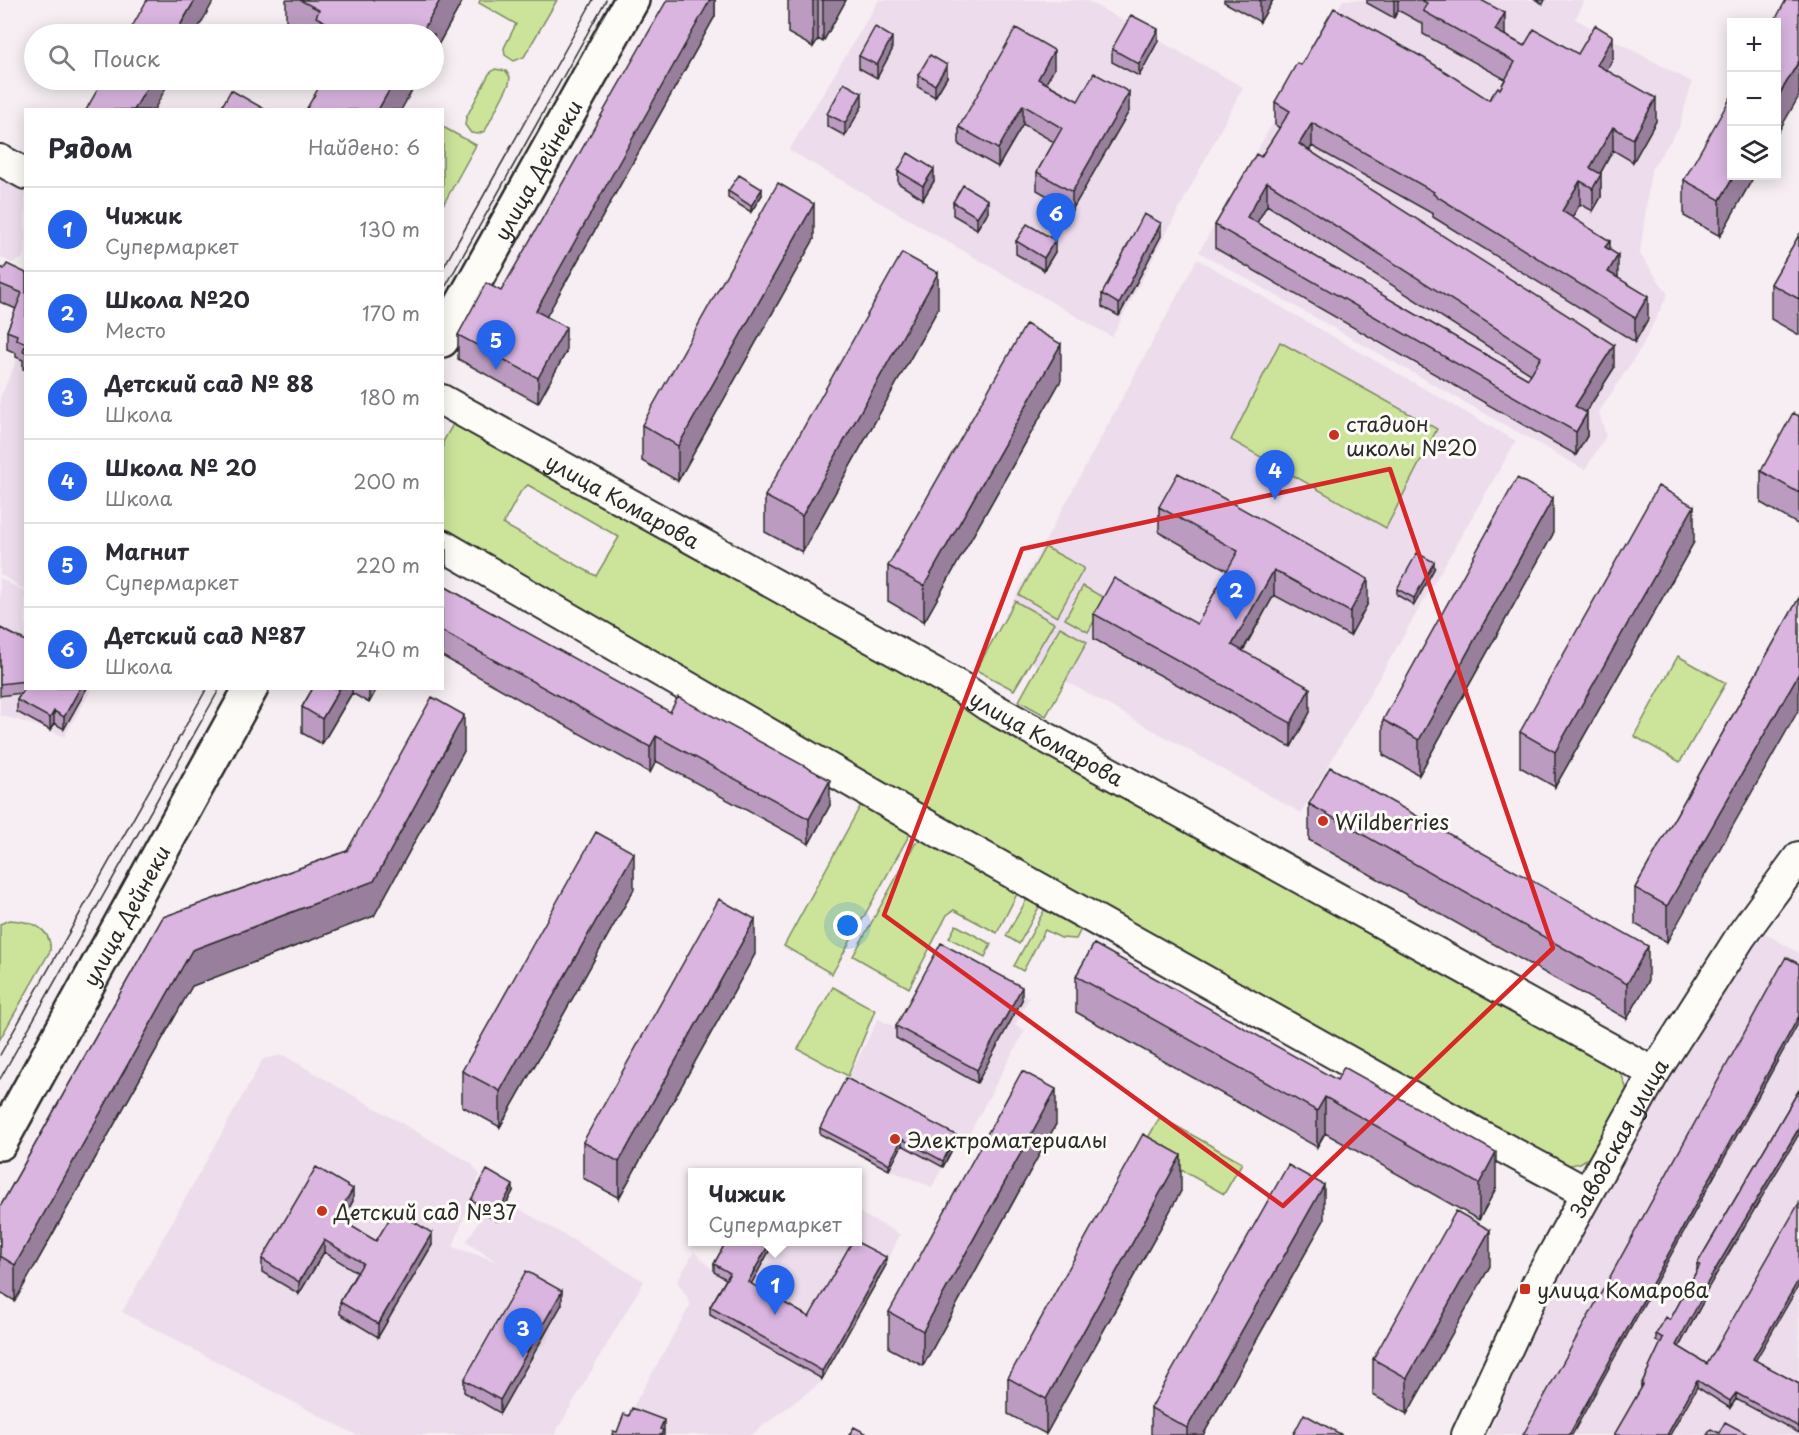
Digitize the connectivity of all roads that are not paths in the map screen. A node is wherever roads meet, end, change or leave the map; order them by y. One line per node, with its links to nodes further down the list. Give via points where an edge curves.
1 (632, 0): 4 (main road, улица Дейнеки)
2 (0, 160): 3 (street)
3 (24, 173)
4 (444, 336)
5 (444, 401): 9 (street, улица Комарова)
6 (444, 546): 11 (street, via 923,823)
7 (250, 690): 10 (main road, улица Дейнеки)
8 (1799, 857): 9 (street, Заводская улица, via 1741,936)
9 (1654, 1073): 11 (street, Заводская улица)
10 (0, 1143)
11 (1587, 1193): 12 (street, Заводская улица, via 1538,1282)
12 (1467, 1435)

